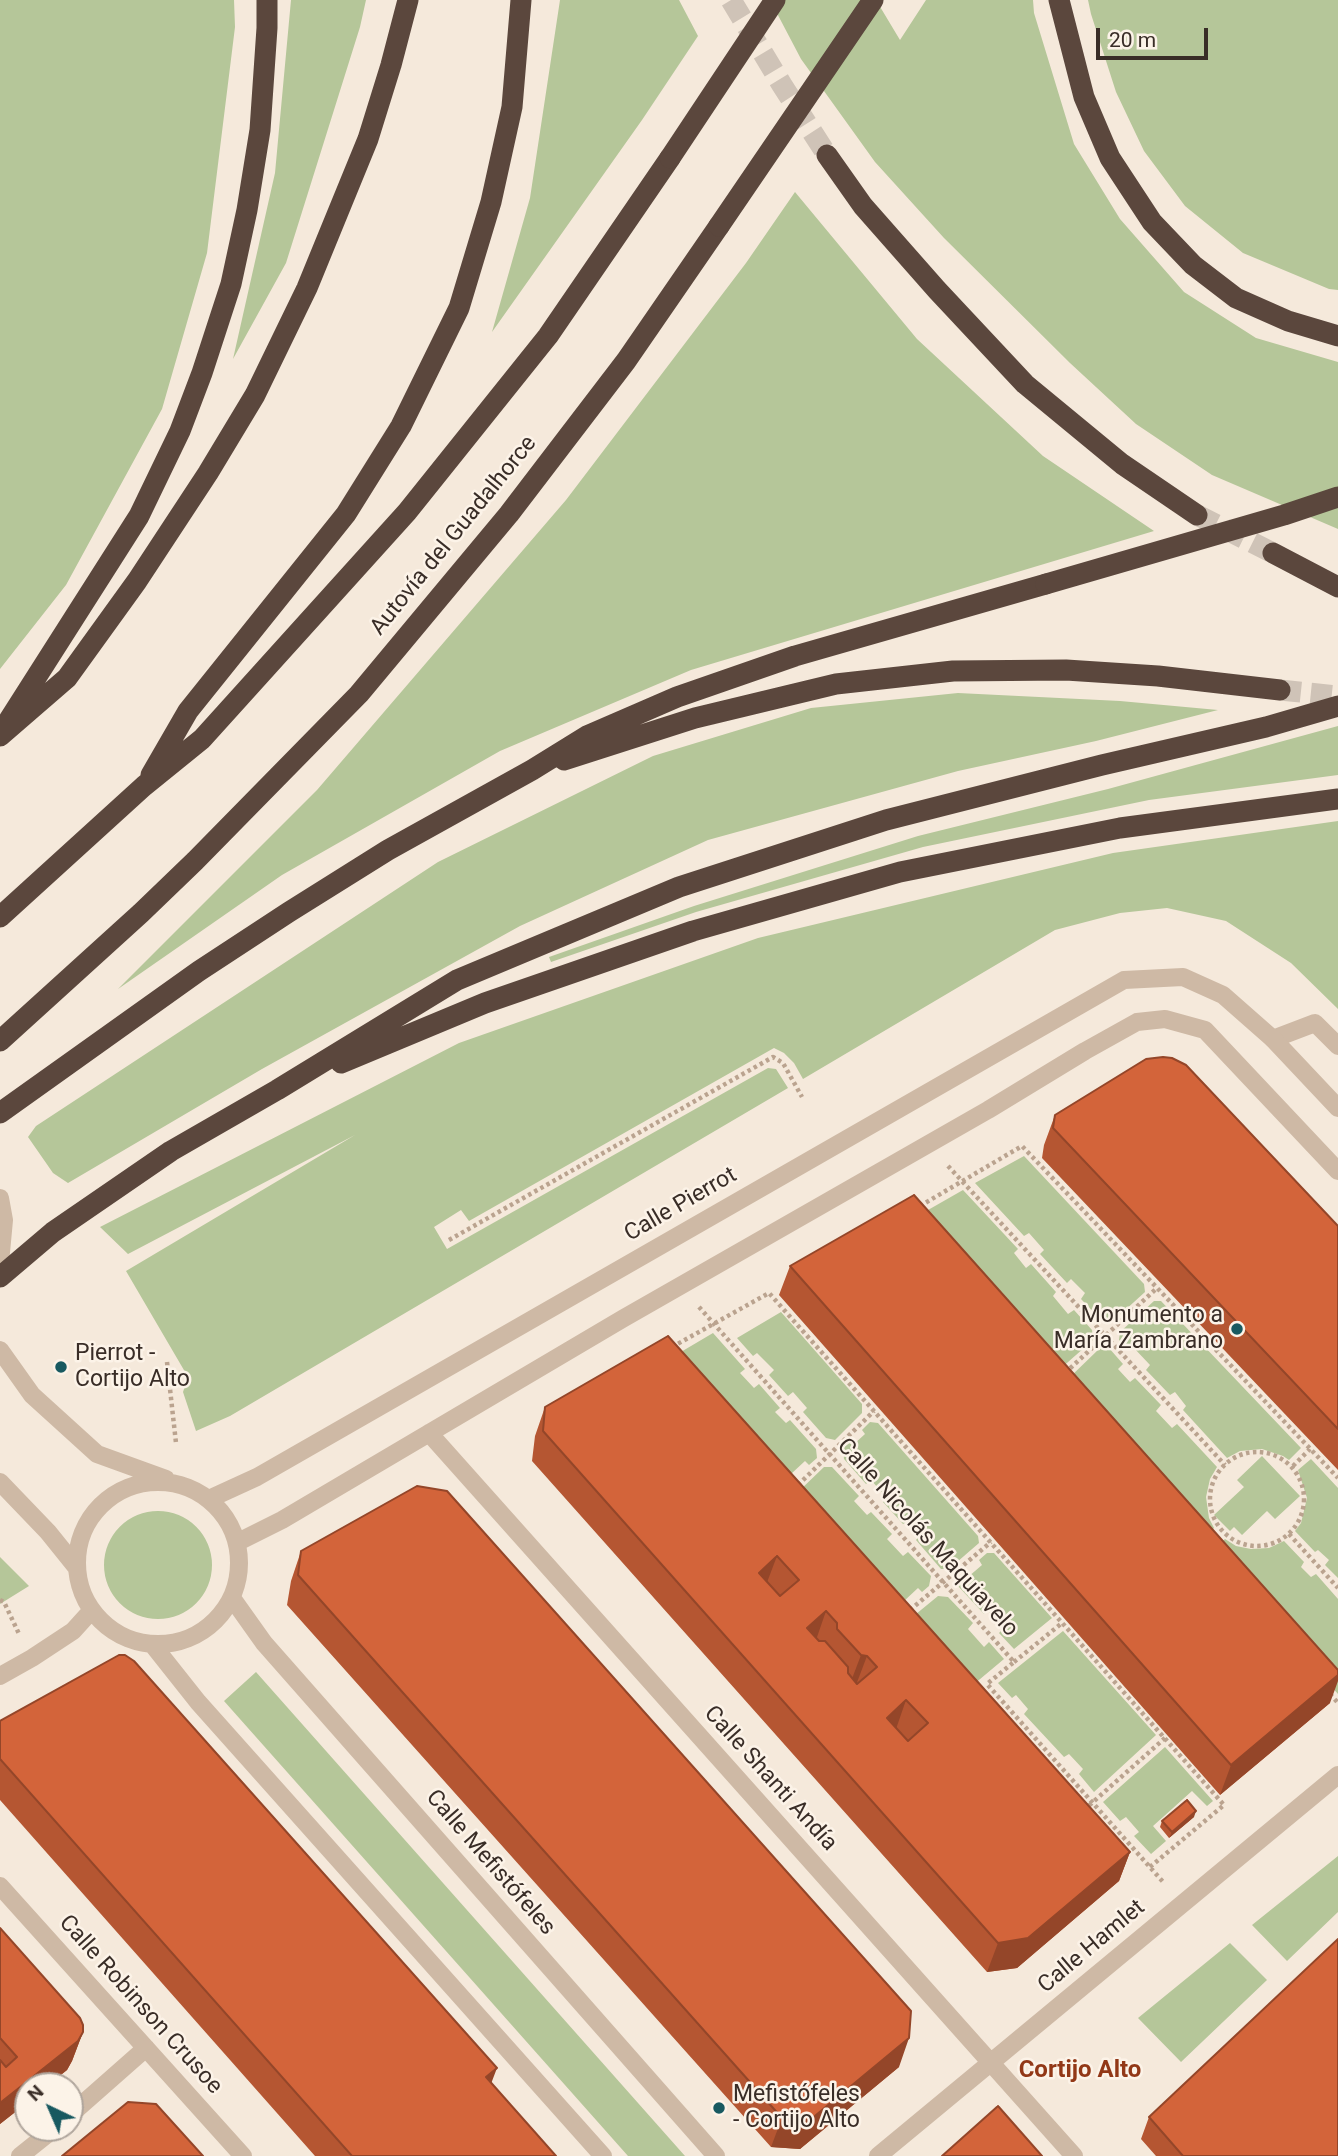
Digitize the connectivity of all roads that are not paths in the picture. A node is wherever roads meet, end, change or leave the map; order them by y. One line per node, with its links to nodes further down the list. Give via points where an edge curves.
1 (267, 0): 15 (highway, via 260,130 247,210 232,284 202,373 139,516)
2 (408, 0): 15 (highway, via 359,162 307,288 255,395 208,473 68,678)
3 (521, 0): 17 (highway, via 512,107 491,202 459,308 401,425 346,514 188,711)
4 (775, 0): 17 (highway, bridge, via 548,336 407,512 202,739)
5 (873, 0): 21 (highway, Autovía del Guadalhorce, bridge, via 626,361 509,514 359,694 186,870)
6 (1059, 0): 8 (highway, via 1084,96 1110,158 1152,222 1193,265 1236,298)
7 (827, 155): 10 (highway, via 863,206 1024,384 1122,464)
8 (1338, 336)
9 (1338, 498): 16 (highway, bridge, via 795,656 677,697 587,736)
10 (1197, 515)
11 (1273, 554): 12 (highway)
12 (1338, 587)
13 (1280, 690): 16 (highway, via 1066,670 953,671 823,687 695,718)
14 (1338, 706): 23 (highway, via 886,820 679,887 457,980)
15 (0, 735)
16 (531, 770): 25 (highway, via 289,912)
17 (144, 786): 19 (highway)
18 (1338, 799): 23 (highway, via 1120,828 900,872 694,932 485,1003)
19 (0, 917)
20 (1273, 1039): 22 (street, via 1315,1023); 24 (street); 34 (street, Calle Pierrot, via 1223,995 1183,977 1124,980 257,1477)
21 (0, 1041)
22 (1338, 1046)
23 (277, 1090): 29 (highway, via 160,1159 53,1232)
24 (1338, 1108)
25 (0, 1113)
26 (1338, 1171): 31 (street, via 1205,1030 1165,1019 1137,1022)
27 (0, 1198): 28 (street, via 4,1220)
28 (0, 1263)
29 (0, 1277)
30 (0, 1350): 33 (street, via 32,1395 97,1454)
31 (429, 1433): 35 (street); 44 (street, Calle Shanti Andía)
32 (0, 1482): 36 (street)
33 (182, 1485): 34 (street); 36 (street, via 156,1481 130,1486 108,1499 90,1518 80,1542)
34 (209, 1499): 35 (street, via 227,1518)
35 (237, 1542): 37 (street, via 240,1570)
36 (77, 1568): 38 (street)
37 (232, 1598): 39 (street, via 212,1623 184,1640); 50 (street, Calle Mefistófeles, via 264,1643)
38 (92, 1610): 39 (street, via 119,1634); 40 (street, via 73,1631)
39 (152, 1644): 49 (street, via 198,1702)
40 (0, 1676)
41 (1338, 1775): 44 (street, Calle Hamlet)
42 (0, 1886): 43 (street, Calle Robinson Crusoe)
43 (146, 2048): 45 (street); 48 (street, Calle Robinson Crusoe)
44 (991, 2064): 51 (street, Calle Hamlet); 52 (street, Calle Shanti Andía)
45 (84, 2103)
46 (38, 2142): 47 (street)
47 (20, 2156)
48 (243, 2156)
49 (603, 2156)
50 (716, 2156)
51 (878, 2156)
52 (1074, 2156)

